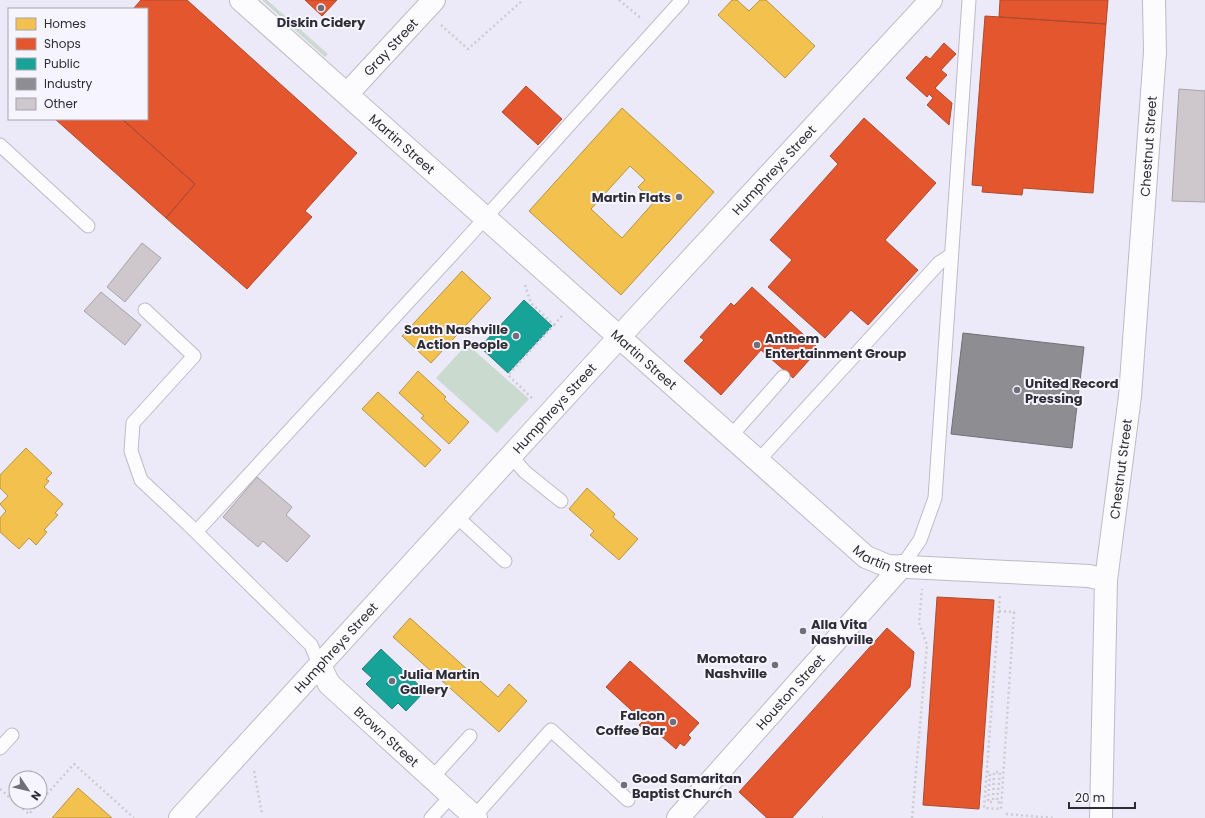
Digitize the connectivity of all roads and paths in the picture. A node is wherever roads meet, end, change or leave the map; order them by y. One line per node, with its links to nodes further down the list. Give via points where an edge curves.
1 (241, 0): 10 (street, Martin Street)
2 (523, 0): 8 (path, via 468,49)
3 (618, 0): 9 (path)
4 (682, 0): 9 (lane)
5 (931, 0): 19 (street, Humphreys Street)
6 (970, 0): 14 (lane)
7 (1154, 0): 30 (street, Chestnut Street, via 1155,52 1130,396)
8 (430, 5): 10 (street, Gray Street)
9 (655, 29): 12 (lane)
10 (346, 94): 12 (street, Martin Street)
11 (0, 145): 13 (lane)
12 (486, 217): 19 (street, Martin Street); 27 (lane)
13 (88, 226)
14 (951, 255): 24 (lane, via 939,263); 29 (lane, via 936,498 920,540)
15 (525, 285): 18 (path, via 531,303)
16 (145, 310): 27 (lane, via 194,356 133,423 131,451 141,480)
17 (564, 314): 18 (path)
18 (554, 325): 21 (path, via 508,375)
19 (620, 336): 22 (street, Martin Street); 23 (street, Humphreys Street)
20 (783, 377): 22 (lane)
21 (535, 400)
22 (730, 436): 24 (street, Martin Street)
23 (511, 456): 25 (lane, via 525,472); 26 (street, Humphreys Street)
24 (758, 461): 29 (street, Martin Street, via 866,557 877,563)
25 (561, 501)
26 (456, 516): 28 (lane); 34 (street, Humphreys Street)
27 (196, 532): 34 (lane, Brown Street, via 311,644)
28 (505, 561)
29 (902, 566): 30 (street, Martin Street, via 1089,576); 51 (street, Houston Street)
30 (1106, 580): 54 (street, Chestnut Street)
31 (922, 589): 52 (path, via 919,624 927,645)
32 (1000, 595): 33 (path)
33 (999, 611): 39 (path); 44 (path, via 1014,612)
34 (320, 666): 40 (street, Brown Street, via 329,684); 49 (street, Humphreys Street)
35 (12, 735): 37 (lane)
36 (470, 736): 40 (lane)
37 (0, 748)
38 (253, 766): 45 (path)
39 (987, 772): 44 (path, via 984,808 1001,809); 44 (path, via 990,772 988,802 993,802 994,772 1000,772 997,802)
40 (432, 778): 42 (street, Brown Street)
41 (0, 789): 48 (path, via 29,814 74,764)
42 (451, 796): 47 (street, Brown Street); 50 (lane)
43 (628, 800): 47 (lane, via 551,730)
44 (1001, 803)
45 (262, 814)
46 (1006, 814): 53 (path)
47 (475, 817)
48 (134, 818)
49 (180, 818)
50 (431, 818)
51 (678, 818)
52 (912, 818)
53 (1054, 818)
54 (1101, 818)

